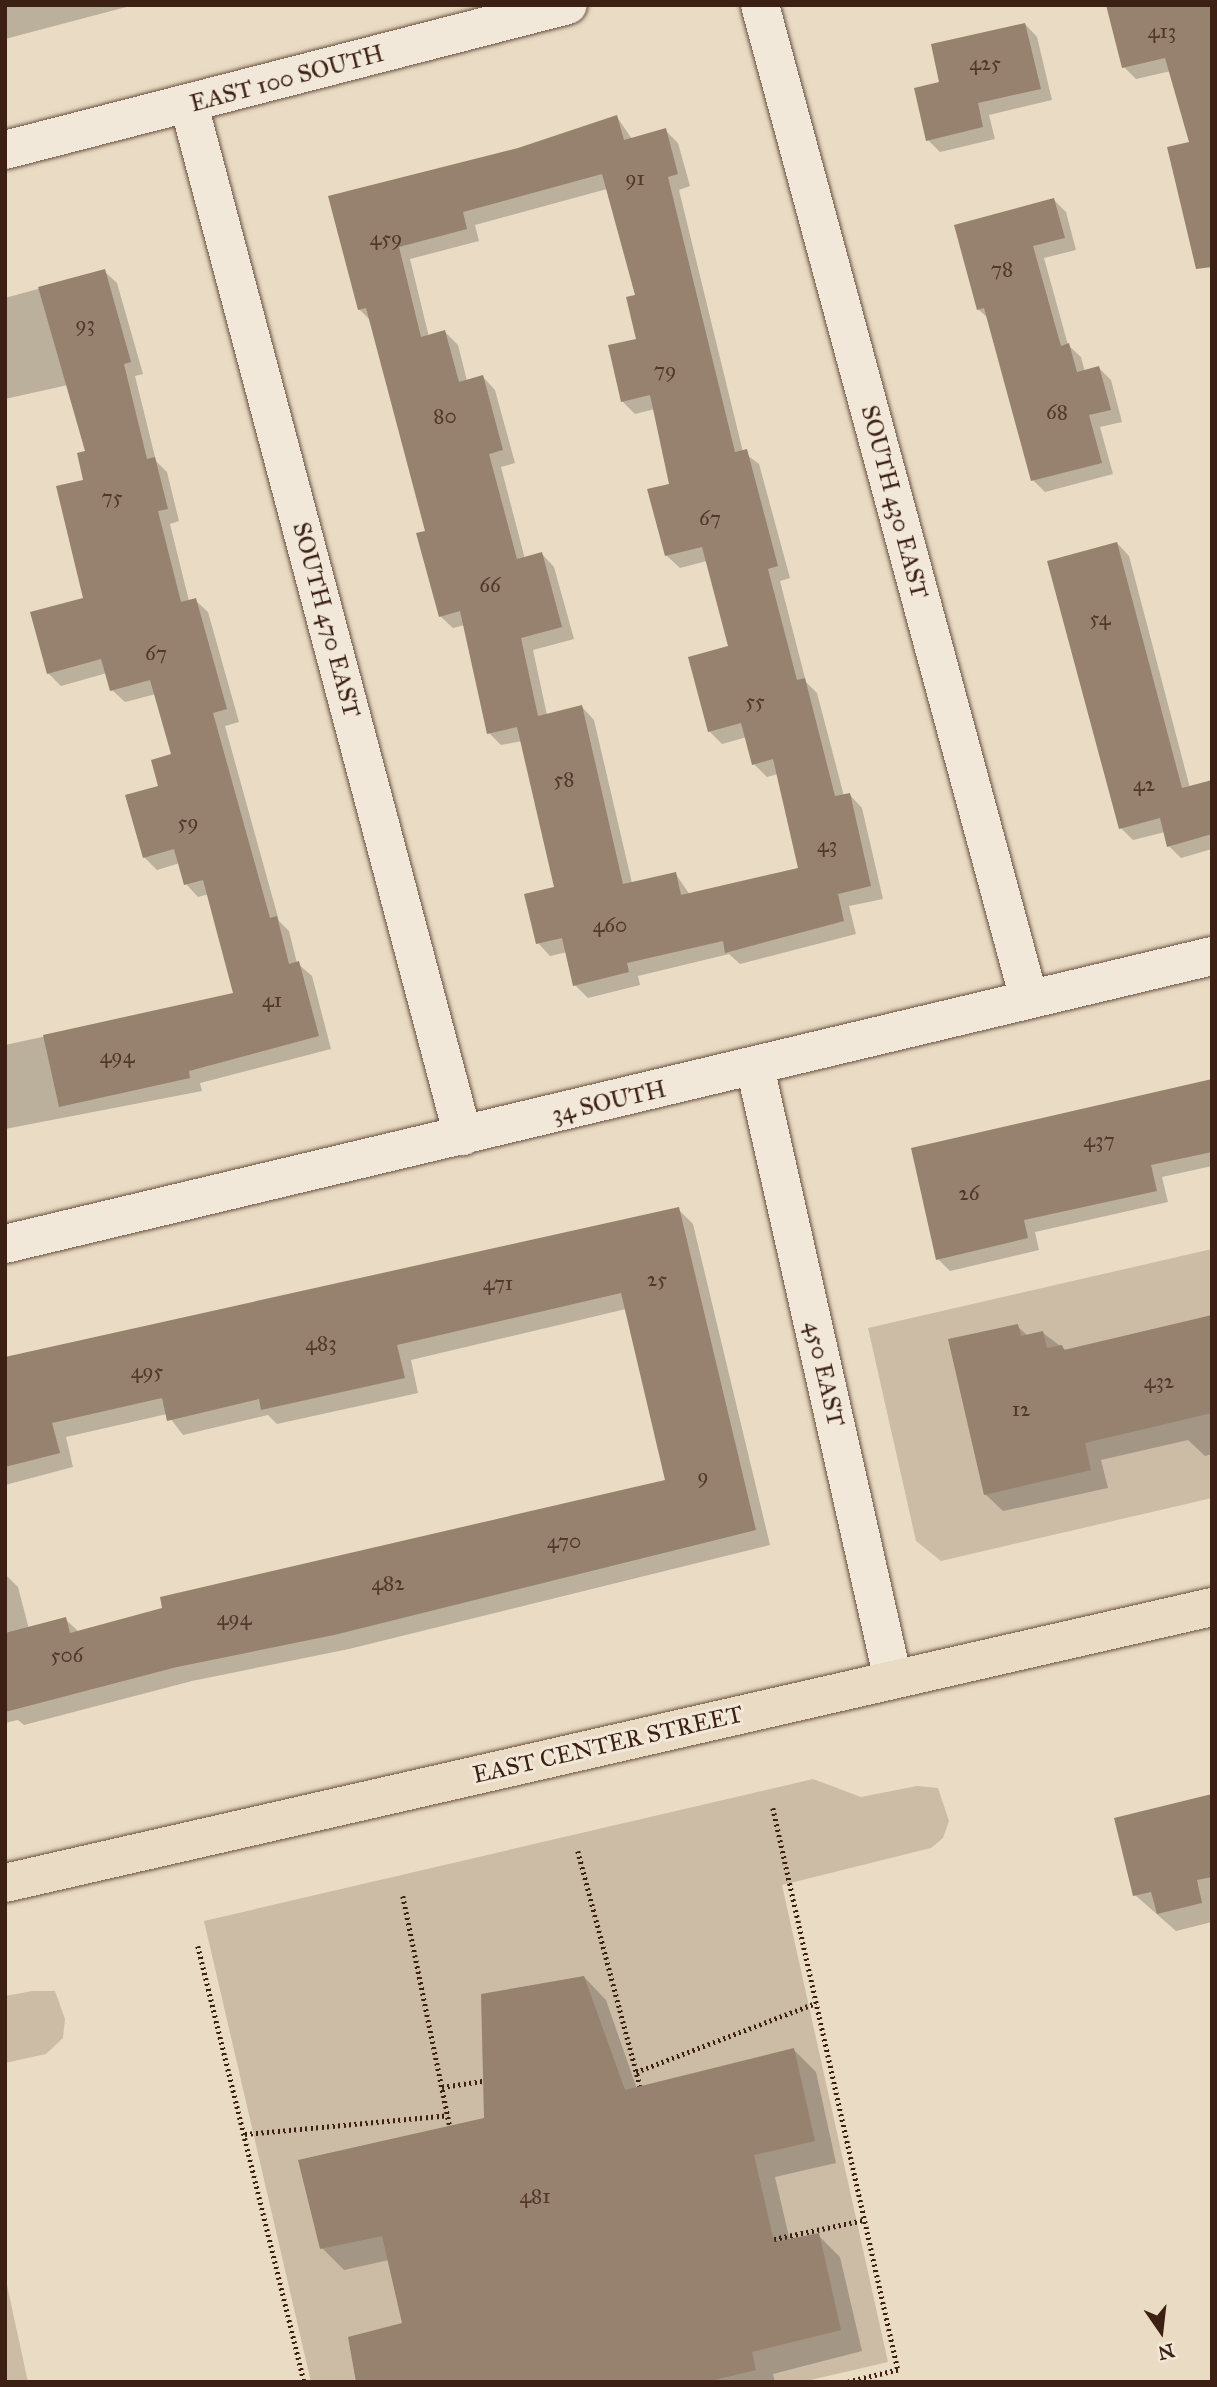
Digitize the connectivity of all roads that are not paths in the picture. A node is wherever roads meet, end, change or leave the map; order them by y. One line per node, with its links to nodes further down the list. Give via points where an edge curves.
1 (568, 5): 3 (street, EAST 100 SOUTH)
2 (760, 5): 6 (street, SOUTH 430 EAST)
3 (189, 104): 4 (street, EAST 100 SOUTH); 8 (street, SOUTH 470 EAST)
4 (5, 150)
5 (1212, 956): 6 (street, 34 SOUTH)
6 (1029, 999): 7 (street, 34 SOUTH)
7 (755, 1067): 8 (street, 34 SOUTH); 11 (street, 450 EAST)
8 (463, 1136): 9 (street, 34 SOUTH)
9 (5, 1244)
10 (1212, 1607): 11 (main road, EAST CENTER STREET)
11 (893, 1680): 12 (main road, EAST CENTER STREET)
12 (5, 1883)

